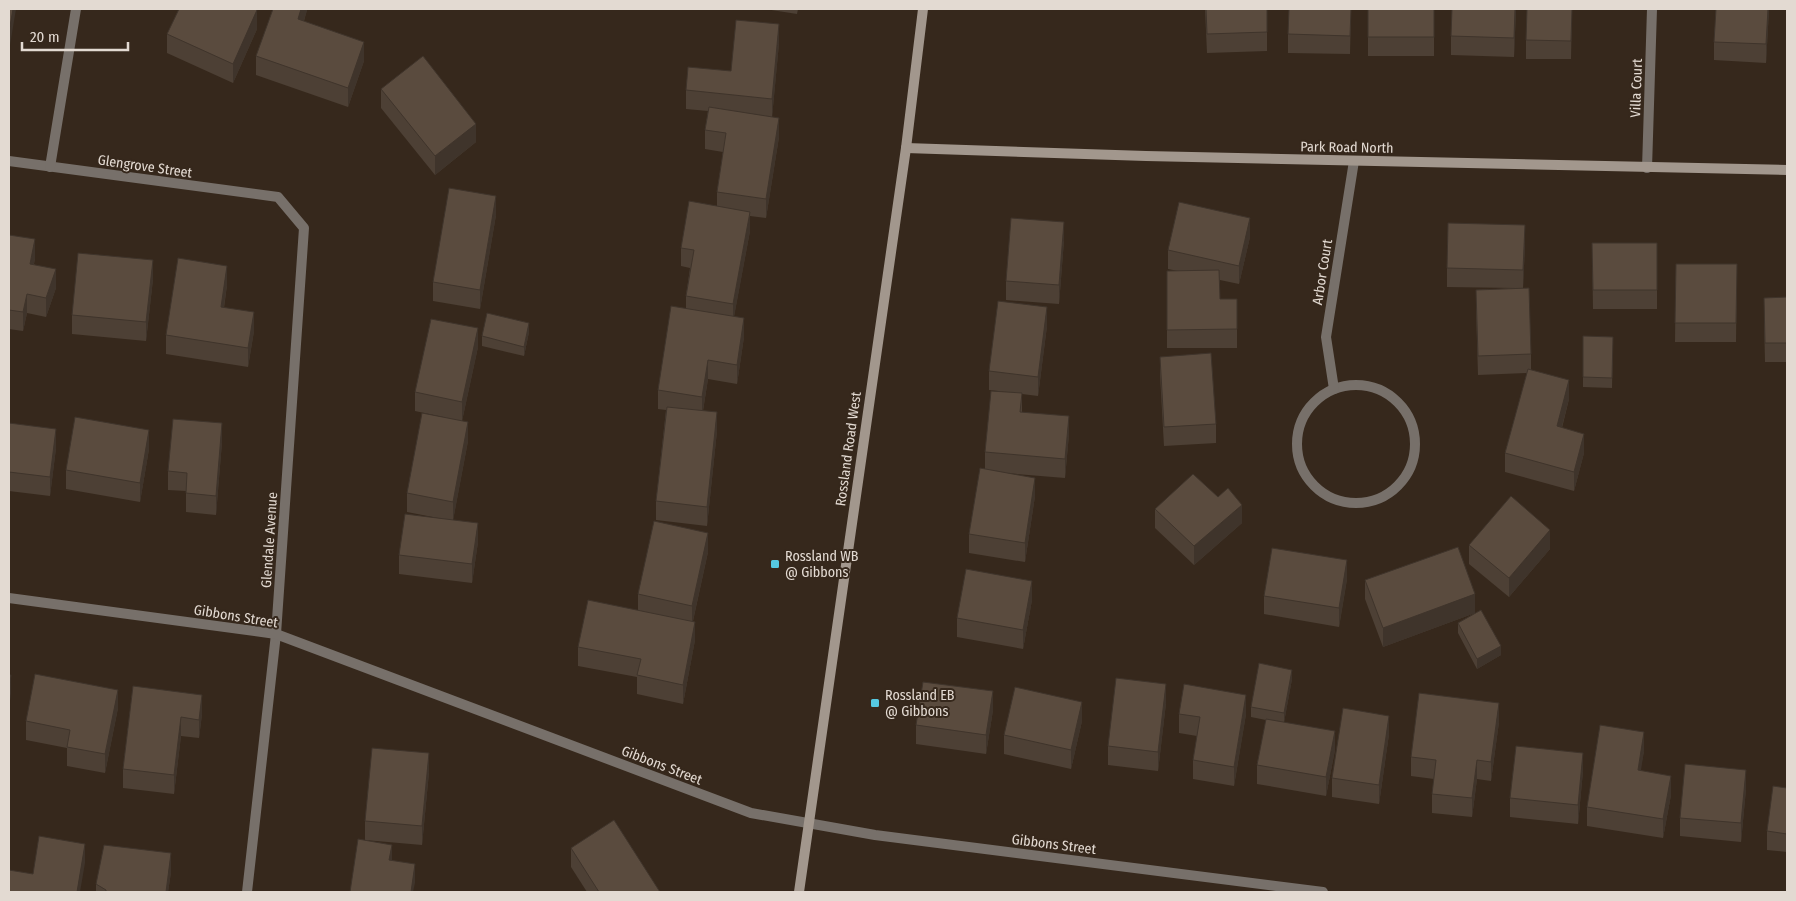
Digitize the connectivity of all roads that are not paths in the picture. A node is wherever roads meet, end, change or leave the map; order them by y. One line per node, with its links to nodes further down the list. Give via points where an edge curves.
1 (76, 9): 7 (street)
2 (923, 9): 4 (main road, Rossland Road West)
3 (1652, 9): 8 (street, Villa Court)
4 (906, 148): 5 (main road, Park Road North); 14 (main road, Rossland Road West)
5 (1354, 161): 8 (main road, Park Road North); 11 (street, Arbor Court, via 1326,337)
6 (9, 162): 7 (street, Glengrove Street)
7 (50, 167): 10 (street, Glengrove Street)
8 (1647, 168): 9 (main road, Park Road North)
9 (1787, 170)
10 (278, 197): 13 (street, Glendale Avenue, via 304,228)
11 (1334, 388): 11 (street, via 1318,398 1306,412 1298,430 1301,467 1311,483 1326,495 1343,502 1363,502 1382,497 1398,485 1410,468 1415,449 1413,429 1405,410 1391,396 1374,387 1354,384)
12 (9, 598): 13 (street, Gibbons Street)
13 (276, 634): 14 (street, Gibbons Street, via 750,813); 15 (street, Glendale Avenue)
14 (808, 824): 16 (main road, Rossland Road West); 17 (street, Gibbons Street)
15 (248, 892)
16 (798, 892)
17 (1323, 892)

